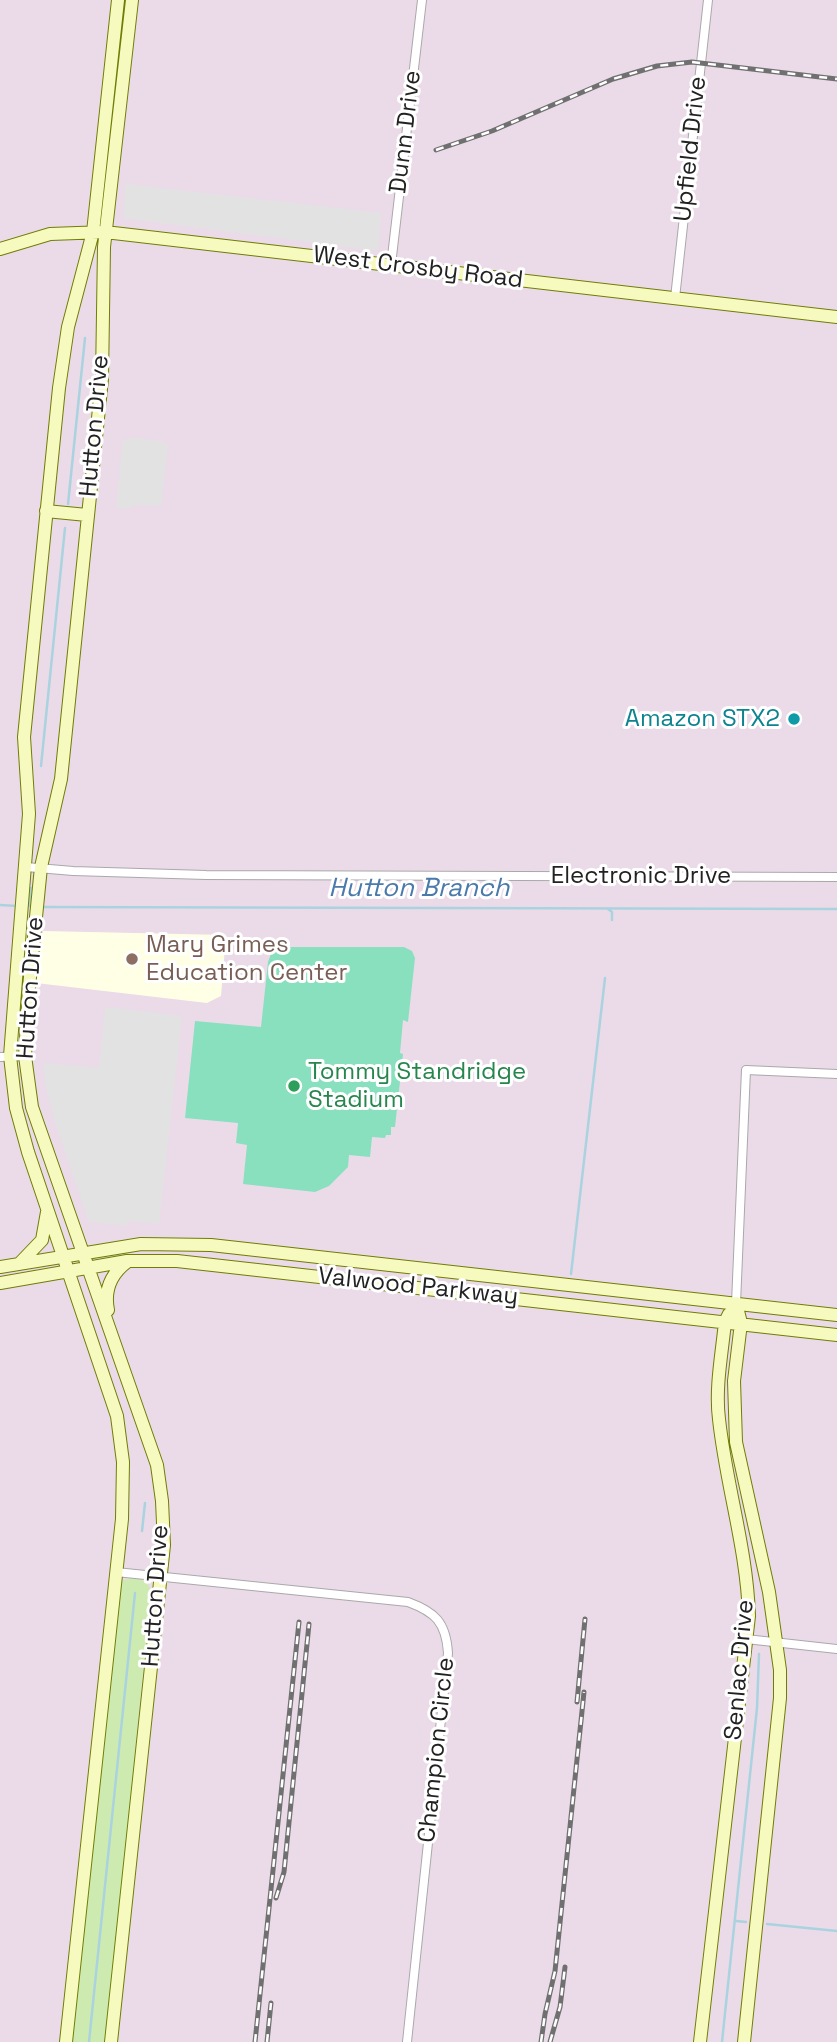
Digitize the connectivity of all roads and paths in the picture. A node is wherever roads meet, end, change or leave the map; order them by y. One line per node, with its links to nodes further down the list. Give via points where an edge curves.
1 (118, 0): 5 (street, Hutton Drive)
2 (132, 0): 6 (street, Hutton Drive)
3 (422, 0): 9 (street, Dunn Drive)
4 (708, 0): 10 (street, Upfield Drive)
5 (107, 99): 6 (street); 7 (street, Hutton Drive)
6 (121, 101): 7 (street, Hutton Drive)
7 (99, 232): 8 (street, West Crosby Road, via 50,234); 9 (street, West Crosby Road); 12 (street, Hutton Drive, via 68,327); 13 (street, Hutton Drive, via 102,379)
8 (0, 249)
9 (391, 265): 10 (street, West Crosby Road)
10 (675, 298): 11 (street, West Crosby Road)
11 (837, 317)
12 (46, 511): 13 (street); 14 (street, Hutton Drive, via 24,737 29,814)
13 (87, 515): 15 (street, Hutton Drive, via 61,779)
14 (26, 866): 15 (street, Electronic Drive); 17 (street, Hutton Drive)
15 (41, 867): 16 (street, Electronic Drive, via 206,875); 17 (street, Hutton Drive)
16 (837, 877)
17 (28, 933): 18 (street, Hutton Drive); 19 (street, Hutton Drive)
18 (25, 1056): 19 (street); 22 (street, Hutton Drive, via 32,1107)
19 (5, 1057): 21 (street, Hutton Drive)
20 (837, 1074): 34 (street, Senlac Drive, via 747,1070)
21 (47, 1208): 23 (street, Hutton Drive); 26 (street, via 42,1240)
22 (84, 1252): 23 (street, Valwood Parkway); 24 (street, Valwood Parkway, via 181,1243); 27 (street, Hutton Drive)
23 (64, 1256): 26 (street, Valwood Parkway); 29 (street, Hutton Drive)
24 (328, 1257): 30 (street); 32 (street, Valwood Parkway)
25 (127, 1261): 27 (street, Valwood Parkway); 30 (street, Valwood Parkway, via 177,1261); 38 (street, via 111,1278 108,1290)
26 (18, 1264): 28 (street, Valwood Parkway)
27 (89, 1266): 29 (street, Valwood Parkway); 38 (street, Hutton Drive)
28 (0, 1267)
29 (69, 1269): 31 (street, Valwood Parkway); 42 (street, Hutton Drive, via 117,1416 123,1462)
30 (327, 1276): 33 (street, Valwood Parkway)
31 (0, 1283)
32 (556, 1283): 33 (street); 34 (street, Valwood Parkway)
33 (554, 1302): 36 (street, Valwood Parkway)
34 (736, 1303): 35 (street, Valwood Parkway); 36 (street, Senlac Drive); 37 (street, Senlac Drive)
35 (837, 1315)
36 (725, 1322): 37 (street, Valwood Parkway); 41 (street, Senlac Drive, via 718,1408)
37 (741, 1323): 39 (street, Valwood Parkway); 40 (street, Senlac Drive, via 734,1381)
38 (112, 1335): 43 (street, Hutton Drive, via 157,1465 164,1545)
39 (837, 1335)
40 (740, 1465): 41 (street); 45 (street, Senlac Drive)
41 (725, 1469): 44 (street, Senlac Drive, via 745,1560)
42 (116, 1572): 43 (street, Champion Circle); 47 (street, Hutton Drive)
43 (161, 1576): 48 (street, Hutton Drive); 49 (street, Champion Circle, via 408,1602 438,1618 448,1653)
44 (746, 1639): 45 (street); 50 (street, Senlac Drive)
45 (777, 1643): 46 (street); 51 (street, Senlac Drive, via 780,1698)
46 (837, 1649)
47 (66, 2042)
48 (111, 2042)
49 (407, 2042)
50 (700, 2042)
51 (744, 2042)

